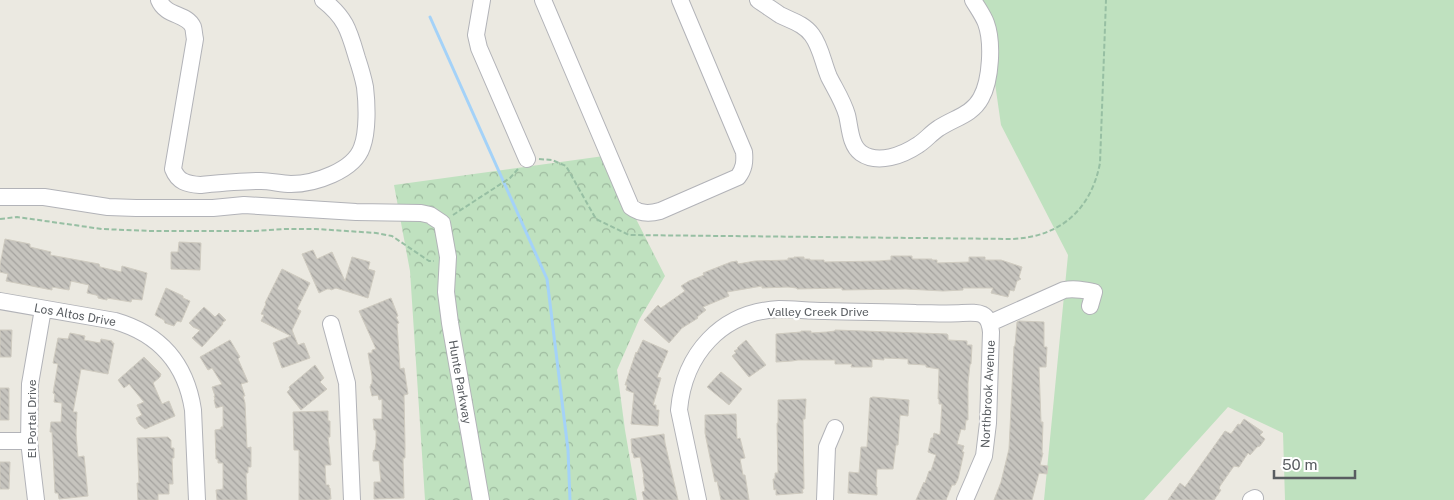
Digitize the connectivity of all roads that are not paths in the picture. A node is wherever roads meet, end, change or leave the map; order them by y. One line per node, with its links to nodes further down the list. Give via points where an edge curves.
1 (159, 0): 2 (street, via 166,10 187,19 193,27 194,39 173,169 175,176 191,185 316,181 335,173 360,152 365,133 364,83 349,31 339,14)
2 (323, 0)
3 (482, 0): 8 (street, via 476,35 479,48)
4 (544, 0): 5 (street, via 631,207 650,213 738,177 745,160)
5 (680, 0)
6 (758, 0): 7 (street, via 806,28 814,37 844,107 854,143 862,154 880,159 896,156 918,145 937,129 970,112 982,96 990,61 989,35 984,18)
7 (973, 0)
8 (527, 159)
9 (0, 197): 21 (street, Hunte Parkway, via 44,197 108,207 212,208 244,204 430,215 442,223 448,257 446,292 450,323)
10 (0, 301): 12 (street, Los Altos Drive)
11 (1090, 306): 13 (street, via 1094,292 1076,288)
12 (43, 309): 17 (street, El Portal Drive, via 30,384); 19 (street, Los Altos Drive, via 127,324 150,336 169,353 183,374 191,398)
13 (988, 320): 22 (street, Valley Creek Drive, via 977,312 778,309 754,312 726,325 698,353 686,375 680,398 679,410); 24 (street, Northbrook Avenue, via 991,332 984,456)
14 (331, 324): 20 (street, via 347,383)
15 (835, 428): 23 (street, via 827,447)
16 (0, 441): 17 (street)
17 (29, 441): 18 (street, El Portal Drive)
18 (36, 500)
19 (197, 500)
20 (352, 500)
21 (481, 500)
22 (698, 500)
23 (825, 500)
24 (965, 500)

